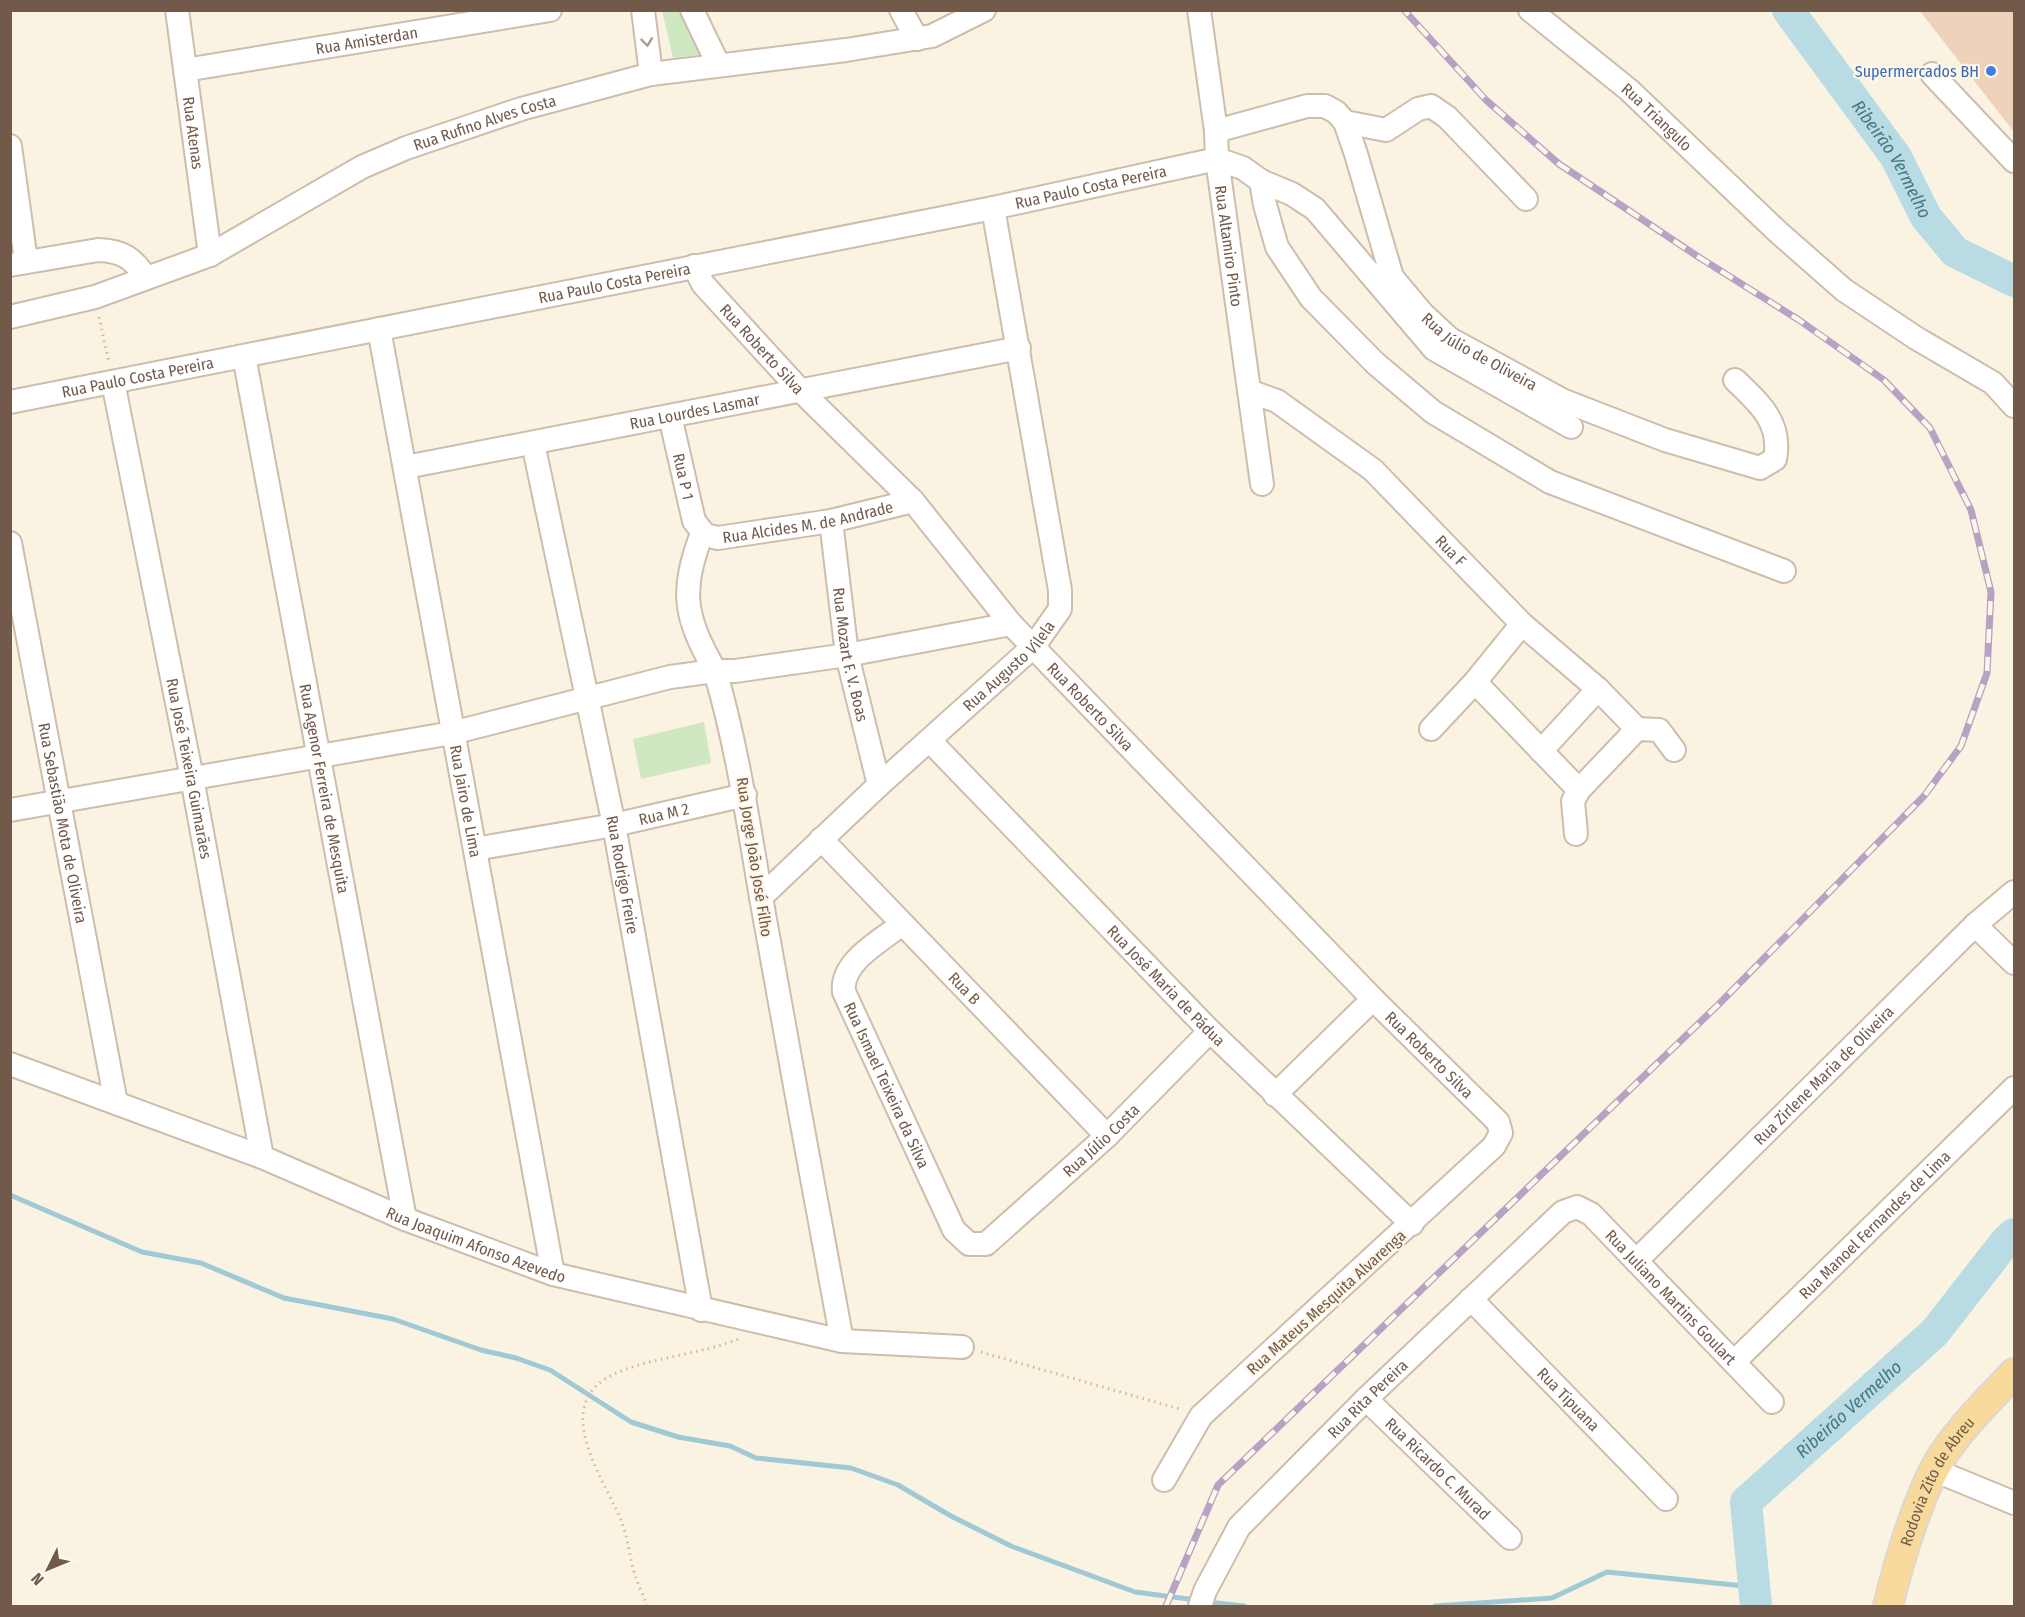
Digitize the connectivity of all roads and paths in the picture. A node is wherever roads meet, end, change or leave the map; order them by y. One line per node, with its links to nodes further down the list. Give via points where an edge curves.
1 (177, 10): 11 (street, Rua Atenas)
2 (550, 10): 11 (street, Rua Amisterdan)
3 (643, 10): 12 (street, one-way to 12)
4 (692, 10): 10 (street)
5 (901, 10): 9 (street)
6 (984, 10): 9 (street, Rua Rufino Alves Costa, via 949,30)
7 (1199, 10): 15 (street, Rua Altamiro Pinto)
8 (1530, 10): 36 (street, Rua Triangulo, via 1629,90 1844,290 1993,384)
9 (917, 39): 10 (street, Rua Rufino Alves Costa)
10 (718, 64): 12 (street, Rua Rufino Alves Costa)
11 (185, 70): 22 (street, Rua Atenas)
12 (651, 74): 22 (street, Rua Rufino Alves Costa, via 521,109 362,166)
13 (1932, 74): 18 (street)
14 (1346, 122): 15 (street, via 1336,112 1317,104); 20 (street, via 1386,130 1418,109 1431,106 1447,117); 31 (street, Rua Júlio de Oliveira, via 1392,277 1450,339 1562,400 1665,440 1760,468 1775,459 1778,446 1766,410)
15 (1216, 131): 17 (street, Rua Altamiro Pinto)
16 (10, 146): 23 (street)
17 (1217, 159): 19 (street, via 1242,168); 21 (street, Rua Paulo Costa Pereira); 34 (street, Rua Altamiro Pinto)
18 (2014, 161)
19 (1261, 181): 38 (street, via 1315,209 1434,349); 46 (street, via 1277,247 1311,298 1375,363 1433,412 1550,482)
20 (1526, 199)
21 (993, 208): 24 (street, Rua Paulo Costa Pereira); 29 (street, Rua Augusto Vilela)
22 (210, 255): 25 (street, Rua Rufino Alves Costa)
23 (18, 263): 25 (street, via 112,250 128,255)
24 (694, 266): 28 (street, Rua Paulo Costa Pereira); 33 (street, Rua Roberto Silva, via 703,284)
25 (146, 278): 26 (street, Rua Rufino Alves Costa)
26 (95, 297): 27 (street, Rua Rufino Alves Costa); 32 (path)
27 (10, 317)
28 (379, 329): 30 (street, Rua Paulo Costa Pereira); 40 (street, Rua Jairo de Lima)
29 (1019, 348): 33 (street, Rua Lourdes Lasmar); 49 (street, Rua Augusto Vilela, via 1060,590 1060,609)
30 (244, 356): 32 (street, Rua Paulo Costa Pereira); 61 (street, Rua Agenor Ferreira de Mesquita)
31 (1735, 380)
32 (113, 382): 35 (street, Rua Paulo Costa Pereira); 62 (street, Rua José Teixeira Guimarães)
33 (799, 389): 37 (street, Rua Lourdes Lasmar); 42 (street, Rua Roberto Silva)
34 (1249, 391): 41 (street, Rua Altamiro Pinto); 48 (street, Rua F, via 1277,401 1373,470)
35 (10, 402)
36 (2014, 406)
37 (670, 416): 39 (street, Rua Lourdes Lasmar); 44 (street, Rua P 1, via 693,516)
38 (1571, 427)
39 (533, 443): 40 (street, Rua Lourdes Lasmar); 54 (street, Rua Rodrigo Freire)
40 (406, 467): 57 (street, Rua Jairo de Lima)
41 (1262, 484)
42 (913, 501): 43 (street, Rua Alcides M. de Andrade); 47 (street, Rua Roberto Silva)
43 (831, 521): 44 (street, Rua Alcides M. de Andrade, via 718,538); 50 (street, Rua Mozart F. V. Boas)
44 (702, 533): 51 (street, Rua Jorge João José Filho, via 688,572 687,593 699,643)
45 (10, 543): 66 (street, Rua Sebastião Mota de Oliveira)
46 (1784, 572)
47 (1011, 624): 49 (street, Rua Roberto Silva); 50 (street)
48 (1522, 624): 52 (street); 53 (street, Rua F)
49 (1034, 646): 58 (street, Rua Augusto Vilela); 77 (street, Rua Roberto Silva)
50 (847, 655): 51 (street); 63 (street, Rua Mozart F. V. Boas)
51 (715, 671): 54 (street, via 670,677); 65 (street, Rua Jorge João José Filho)
52 (1475, 682): 55 (street); 60 (street)
53 (1598, 689): 56 (street, Rua F); 60 (street)
54 (587, 700): 57 (street); 68 (street, Rua Rodrigo Freire)
55 (1431, 729)
56 (1637, 729): 59 (street, via 1659,730); 64 (street)
57 (452, 733): 61 (street); 71 (street, Rua Jairo de Lima)
58 (930, 741): 63 (street, Rua Augusto Vilela); 78 (street, Rua José Maria de Pádua)
59 (1674, 750)
60 (1541, 751): 64 (street)
61 (319, 756): 62 (street); 87 (street, Rua Agenor Ferreira de Mesquita)
62 (192, 778): 66 (street); 85 (street, Rua José Teixeira Guimarães)
63 (879, 785): 70 (street, Rua Augusto Vilela)
64 (1579, 790): 69 (street, via 1573,801)
65 (746, 795): 68 (street, Rua M 2); 73 (street, Rua Jorge João José Filho)
66 (58, 802): 67 (street); 82 (street, Rua Sebastião Mota de Oliveira)
67 (10, 810)
68 (614, 825): 71 (street, Rua M 2); 93 (street, Rua Rodrigo Freire)
69 (1576, 834)
70 (821, 839): 73 (street, Rua Augusto Vilela); 74 (street, Rua B)
71 (475, 849): 91 (street, Rua Jairo de Lima)
72 (2014, 892): 75 (street, Rua Zirlene Maria de Oliveira)
73 (761, 897): 95 (street, Rua Jorge João José Filho)
74 (902, 924): 84 (street, Rua B); 89 (street, Rua Ismael Teixeira da Silva, via 849,968 843,981 844,992 954,1230 969,1244)
75 (1975, 926): 76 (street); 90 (street, Rua Zirlene Maria de Oliveira)
76 (2014, 963)
77 (1373, 999): 81 (street); 83 (street, Rua Roberto Silva, via 1498,1122)
78 (1210, 1030): 81 (street, Rua José Maria de Pádua); 84 (street, Rua Júlio Costa)
79 (10, 1064): 82 (street, Rua Joaquim Afonso Azevedo)
80 (2014, 1088): 97 (street, Rua Manoel Fernandes de Lima)
81 (1275, 1095): 88 (street, Rua José Maria de Pádua)
82 (116, 1103): 85 (street, Rua Joaquim Afonso Azevedo)
83 (1501, 1133): 88 (street, Rua Mateus Mesquita Alvarenga, via 1494,1146)
84 (1107, 1136): 89 (street, Rua Júlio Costa)
85 (262, 1157): 87 (street, Rua Joaquim Afonso Azevedo)
86 (1563, 1212): 90 (street, Rua Juliano Martins Goulart, via 1577,1207 1591,1214); 92 (street, Rua Rita Pereira)
87 (405, 1219): 91 (street, Rua Joaquim Afonso Azevedo)
88 (1412, 1224): 101 (street, Rua Mateus Mesquita Alvarenga)
89 (986, 1244)
90 (1636, 1261): 97 (street, Rua Juliano Martins Goulart)
91 (552, 1274): 93 (street, Rua Joaquim Afonso Azevedo)
92 (1471, 1299): 99 (street, Rua Rita Pereira); 104 (street, Rua Tipuana)
93 (701, 1310): 94 (street, Rua Joaquim Afonso Azevedo)
94 (776, 1324): 95 (street, Rua Joaquim Afonso Azevedo); 107 (path, via 719,1348 630,1369 605,1379 588,1397 582,1414 584,1440 621,1518 633,1570)
95 (842, 1341): 96 (street, Rua Joaquim Afonso Azevedo)
96 (962, 1347): 101 (path)
97 (1735, 1361): 100 (street, Rua Juliano Martins Goulart)
98 (2014, 1373): 102 (main road, Rodovia Zito de Abreu, via 1972,1417)
99 (1366, 1399): 106 (street, Rua Ricardo C. Murad); 108 (street, Rua Rita Pereira, via 1239,1527 1204,1591)
100 (1772, 1402)
101 (1201, 1416): 103 (street, Rua Mateus Mesquita Alvarenga)
102 (1934, 1470): 105 (street); 109 (main road, Rodovia Zito de Abreu, via 1900,1558)
103 (1164, 1480)
104 (1666, 1499)
105 (2014, 1503)
106 (1510, 1538)
107 (647, 1606)
108 (1200, 1606)
109 (1888, 1606)

